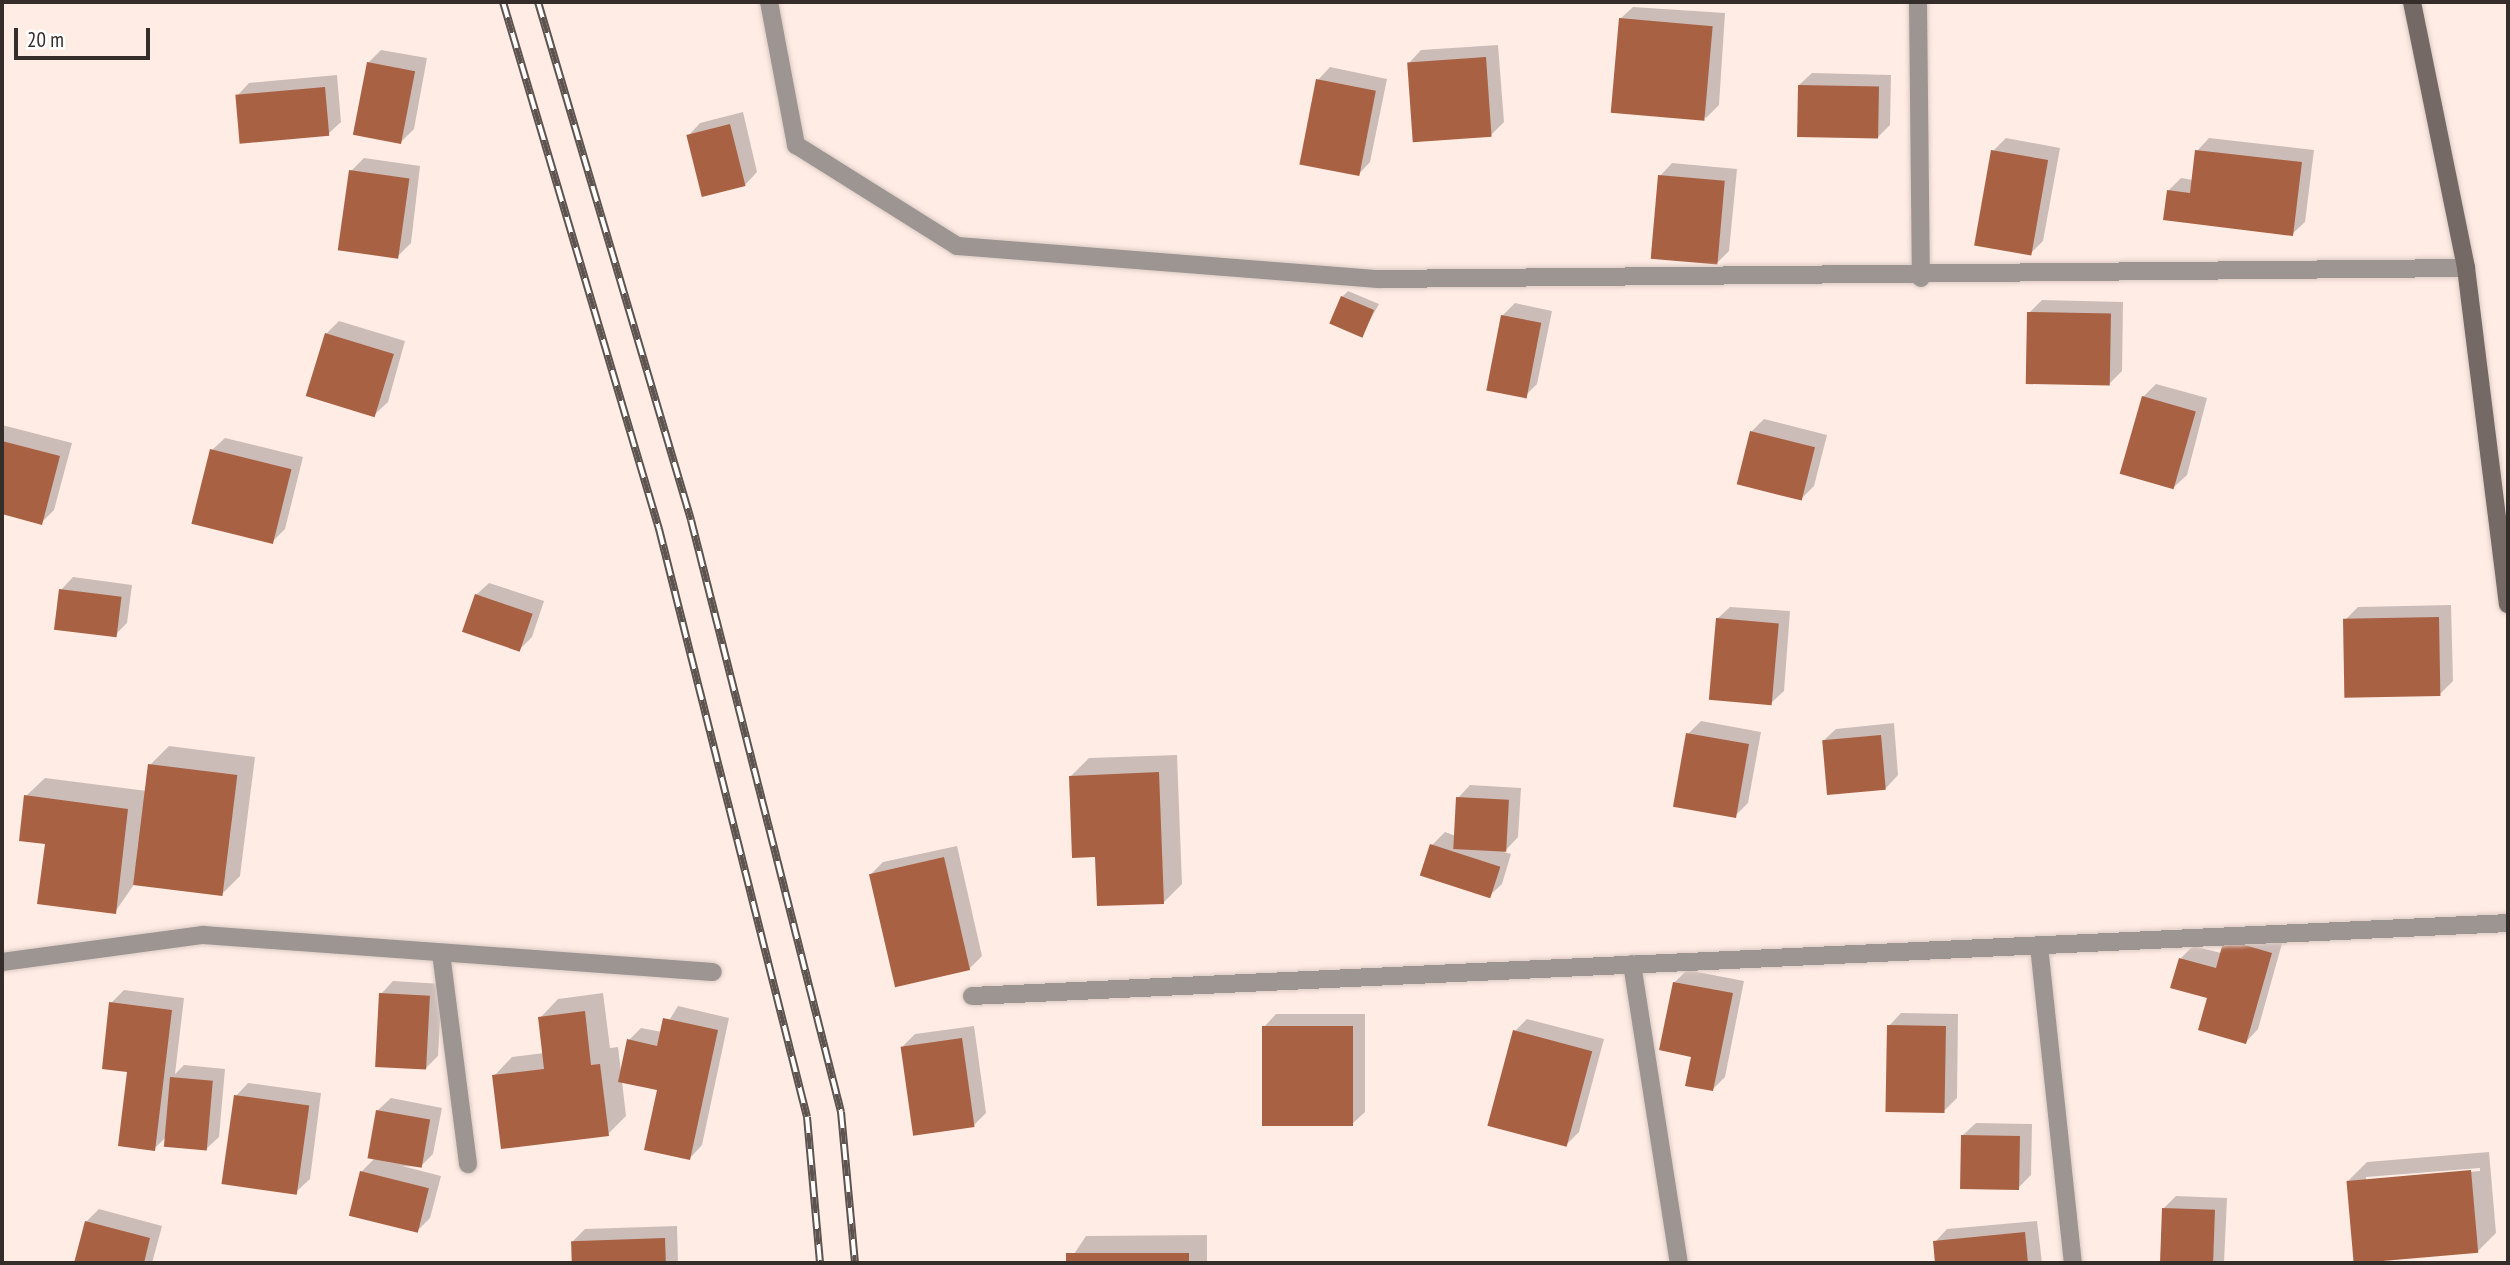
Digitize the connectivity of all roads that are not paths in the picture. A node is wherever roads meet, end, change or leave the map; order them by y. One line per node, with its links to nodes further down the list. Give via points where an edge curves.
1 (769, 2): 5 (street, via 796,145 957,246 1380,279)
2 (1918, 2): 5 (street)
3 (2412, 2): 4 (street)
4 (2466, 268): 5 (street); 6 (street)
5 (1921, 278)
6 (2508, 604)
7 (2508, 923): 8 (street)
8 (2039, 946): 11 (street); 16 (street)
9 (441, 953): 10 (street, via 203,935); 12 (street); 14 (street)
10 (2, 962)
11 (1632, 964): 13 (street); 15 (street)
12 (713, 972)
13 (972, 996)
14 (468, 1164)
15 (1679, 1263)
16 (2073, 1263)

